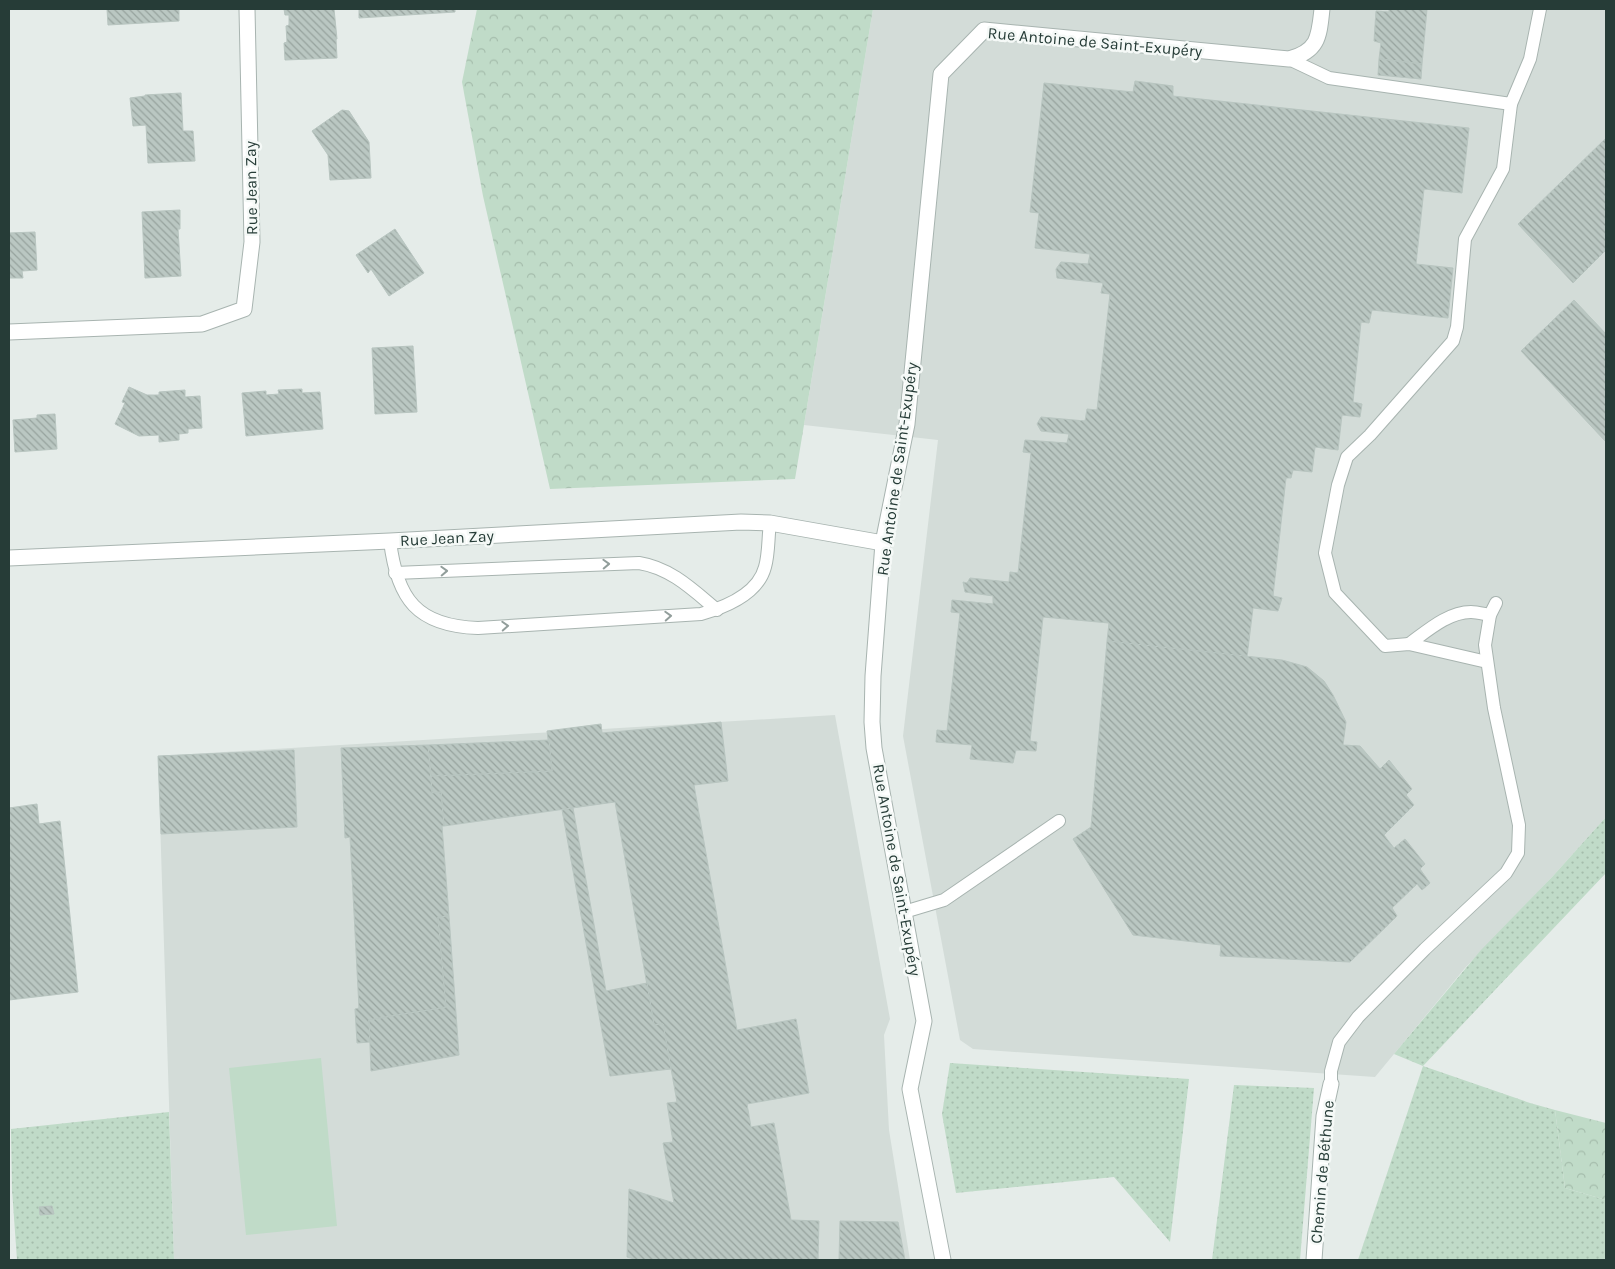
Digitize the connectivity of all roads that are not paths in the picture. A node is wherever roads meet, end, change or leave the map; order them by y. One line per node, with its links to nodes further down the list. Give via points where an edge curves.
1 (247, 9): 6 (street, Rue Jean Zay, via 252,242 244,309 202,324)
2 (1322, 9): 4 (street, via 1314,45 1302,56)
3 (1540, 9): 5 (lane, via 1530,59)
4 (1289, 59): 5 (lane, via 1329,78); 9 (street, Rue Antoine de Saint-Exupéry, via 984,30 940,74 907,424)
5 (1511, 104): 15 (lane, via 1504,169 1464,238 1453,341 1347,457 1338,485 1325,553 1335,593 1341,600 1384,646)
6 (9, 332)
7 (770, 523): 8 (street, Rue Jean Zay); 9 (street, Rue Jean Zay); 13 (lane, via 762,577 744,596)
8 (390, 541): 10 (street, Rue Jean Zay); 11 (lane)
9 (883, 544): 18 (street, Rue Antoine de Saint-Exupéry, via 872,722)
10 (9, 558)
11 (395, 573): 13 (lane, one-way to 13, via 639,563 674,575); 13 (lane, one-way to 13, via 415,608 435,621 457,627 701,614)
12 (1496, 603): 14 (lane)
13 (717, 610)
14 (1490, 615): 15 (lane, via 1457,614); 16 (lane, via 1485,645)
15 (1409, 644): 16 (lane)
16 (1487, 662): 19 (lane, via 1519,824 1518,852 1506,873 1358,1016 1339,1042)
17 (1059, 821): 18 (lane, via 944,900)
18 (904, 912): 20 (street, Rue Antoine de Saint-Exupéry, via 924,1021 910,1089)
19 (1331, 1084): 21 (street, Chemin de Béthune, via 1324,1116)
20 (943, 1260)
21 (1314, 1260)

